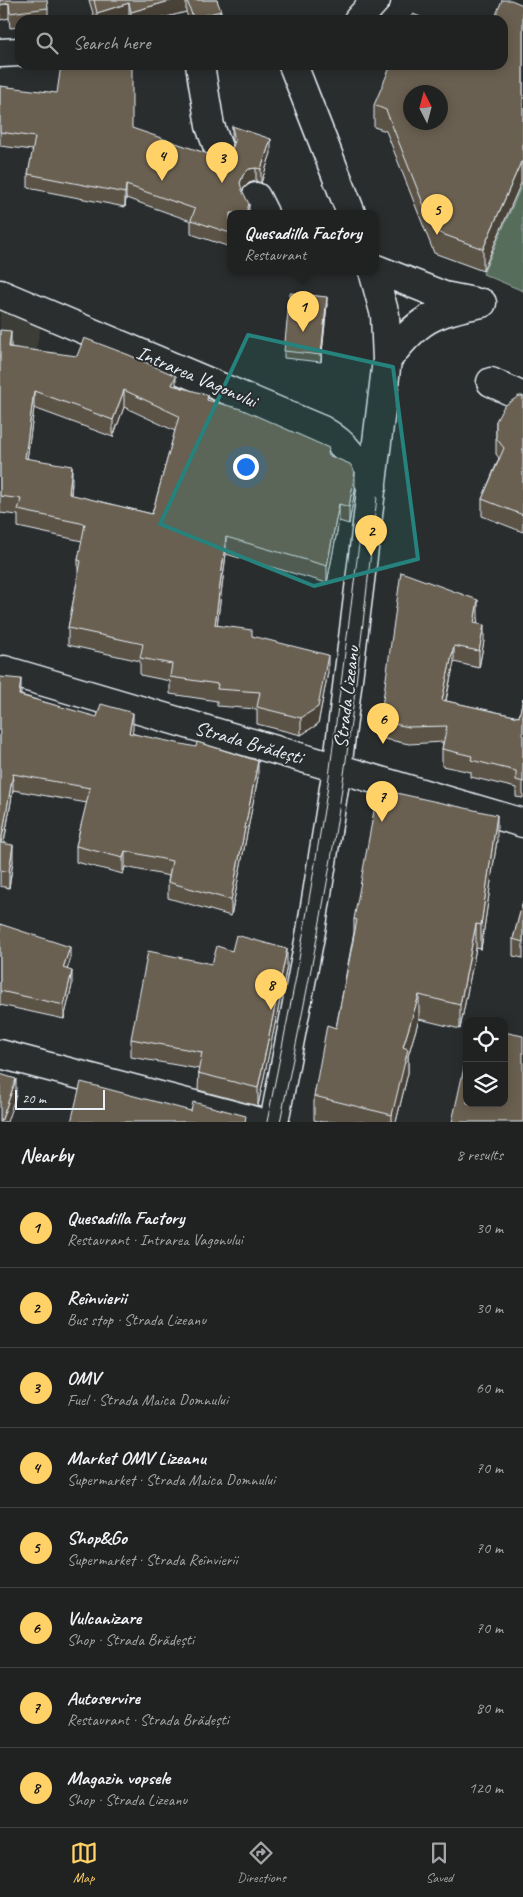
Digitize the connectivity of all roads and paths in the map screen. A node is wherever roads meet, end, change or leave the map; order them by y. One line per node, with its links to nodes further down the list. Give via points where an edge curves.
1 (376, 0): 2 (street)
2 (362, 15)
3 (15, 52): 4 (street)
4 (0, 54)
5 (201, 70): 7 (street, via 210,126)
6 (296, 70): 8 (street)
7 (220, 153)
8 (350, 210)
9 (379, 272): 12 (street, via 456,300 482,303 435,314 405,338)
10 (375, 275): 12 (street, Strada Lizeanu, via 385,315)
11 (0, 294): 15 (street, Intrarea Vagonului, via 322,430 342,443)
12 (387, 360): 15 (street, Strada Lizeanu)
13 (491, 382): 14 (street)
14 (523, 397)
15 (372, 487): 17 (street, Strada Lizeanu)
16 (4, 670): 17 (street, Strada Brădești)
17 (337, 769): 18 (street, Strada Brădești); 21 (street, Strada Lizeanu, via 311,931)
18 (523, 823)
19 (0, 1054): 20 (street)
20 (259, 1122)
21 (274, 1122)

